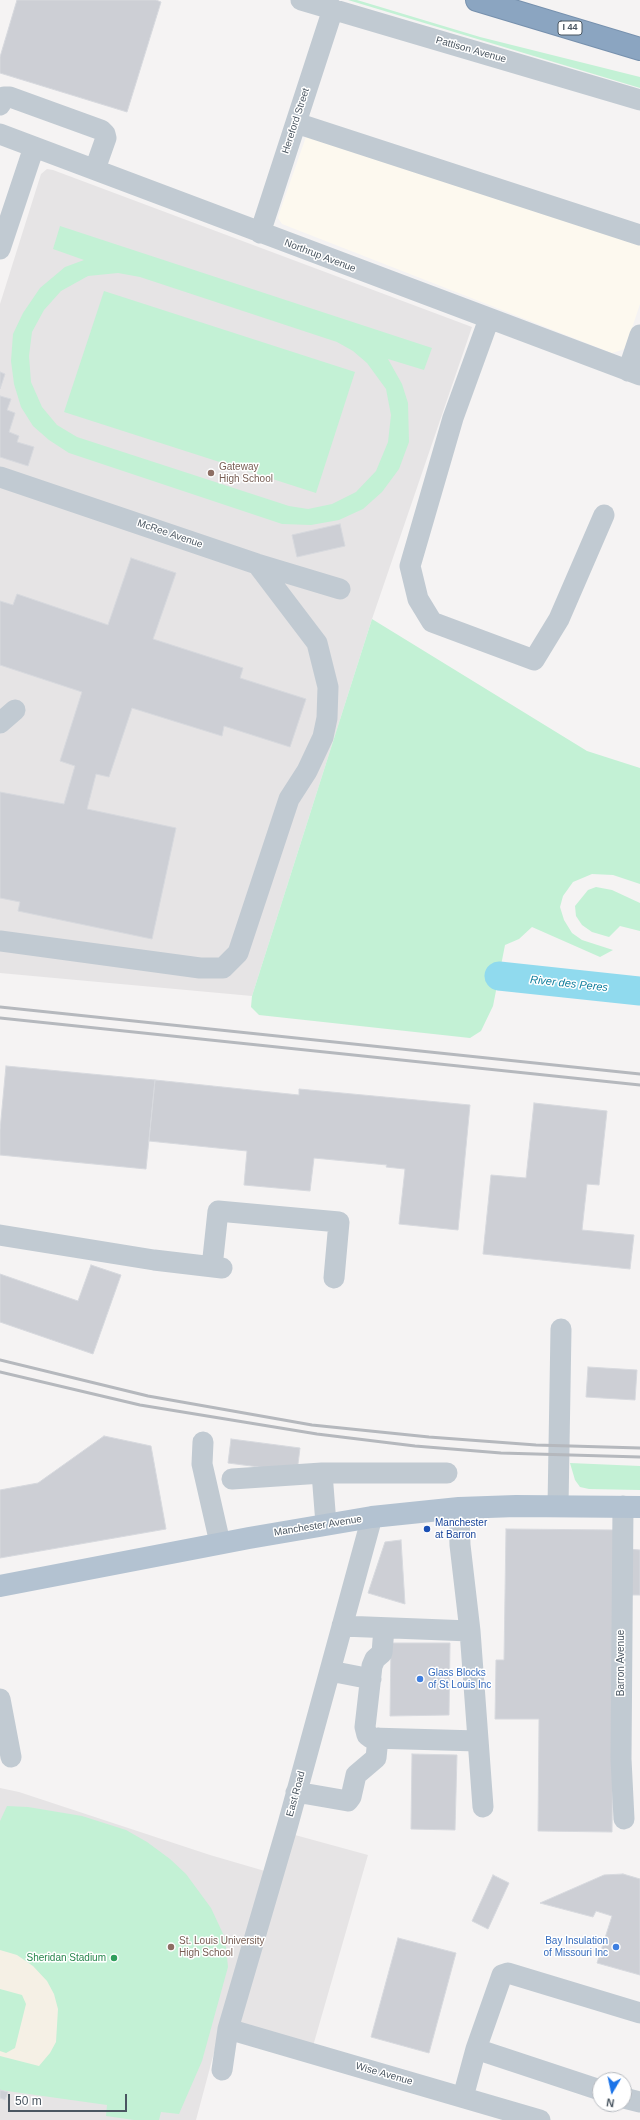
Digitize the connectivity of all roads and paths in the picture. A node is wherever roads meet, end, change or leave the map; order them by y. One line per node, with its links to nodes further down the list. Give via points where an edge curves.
1 (301, 0): 3 (street, Pattison Avenue)
2 (477, 0): 4 (highway, I 44)
3 (333, 9): 5 (street, Pattison Avenue); 7 (street, Hereford Street)
4 (640, 49)
5 (640, 100)
6 (0, 105): 10 (street, via 4,97 10,97 101,130 106,138)
7 (296, 123): 11 (street, Hereford Street); 12 (street)
8 (0, 134): 9 (street, Northrup Avenue)
9 (34, 147): 10 (street, Northrup Avenue); 13 (street)
10 (95, 169): 11 (street, Northrup Avenue)
11 (260, 233): 14 (street, Northrup Avenue)
12 (640, 235)
13 (0, 249)
14 (489, 319): 16 (street, Northrup Avenue); 18 (street, via 453,418 410,566 418,599 432,622 534,660 559,619)
15 (640, 335): 16 (street)
16 (634, 373)
17 (0, 477): 19 (street, McRee Avenue)
18 (604, 515)
19 (258, 564): 20 (street, McRee Avenue); 21 (street, via 317,643 328,687 327,718 323,737 289,799 238,953 223,968 200,968)
20 (340, 589)
21 (0, 941)
22 (0, 1235): 23 (street, via 217,1268 218,1211 340,1222)
23 (334, 1278)
24 (561, 1329): 29 (street)
25 (203, 1442): 34 (street, via 202,1464)
26 (322, 1473): 27 (street); 28 (street); 33 (street)
27 (447, 1473)
28 (232, 1480)
29 (558, 1506): 30 (main road, Manchester Avenue); 31 (main road, Manchester Avenue)
30 (631, 1506): 47 (street, Barron Avenue, via 621,1759)
31 (459, 1508): 32 (main road, Manchester Avenue); 38 (street, via 460,1545)
32 (372, 1517): 33 (main road, Manchester Avenue); 36 (street, East Road)
33 (326, 1524): 34 (main road, Manchester Avenue)
34 (220, 1543): 35 (main road, Manchester Avenue)
35 (0, 1586)
36 (342, 1626): 37 (street); 39 (street, East Road)
37 (384, 1628): 38 (street); 40 (street, via 382,1653 376,1658)
38 (470, 1631): 43 (street)
39 (330, 1671): 40 (street); 45 (street, East Road)
40 (370, 1679): 42 (street, via 365,1727 367,1735)
41 (0, 1699): 44 (street)
42 (378, 1738): 43 (street); 45 (street, via 376,1758 356,1775 348,1801)
43 (478, 1741): 46 (street)
44 (11, 1757)
45 (296, 1792): 49 (street, East Road)
46 (483, 1807)
47 (624, 1819)
48 (640, 2013): 50 (street, via 508,1973 502,1975)
49 (228, 2029): 51 (street, East Road); 53 (street, Wise Avenue)
50 (476, 2049): 52 (street); 53 (street)
51 (222, 2070)
52 (592, 2087)
53 (464, 2097): 54 (street, Wise Avenue)
54 (540, 2120)

